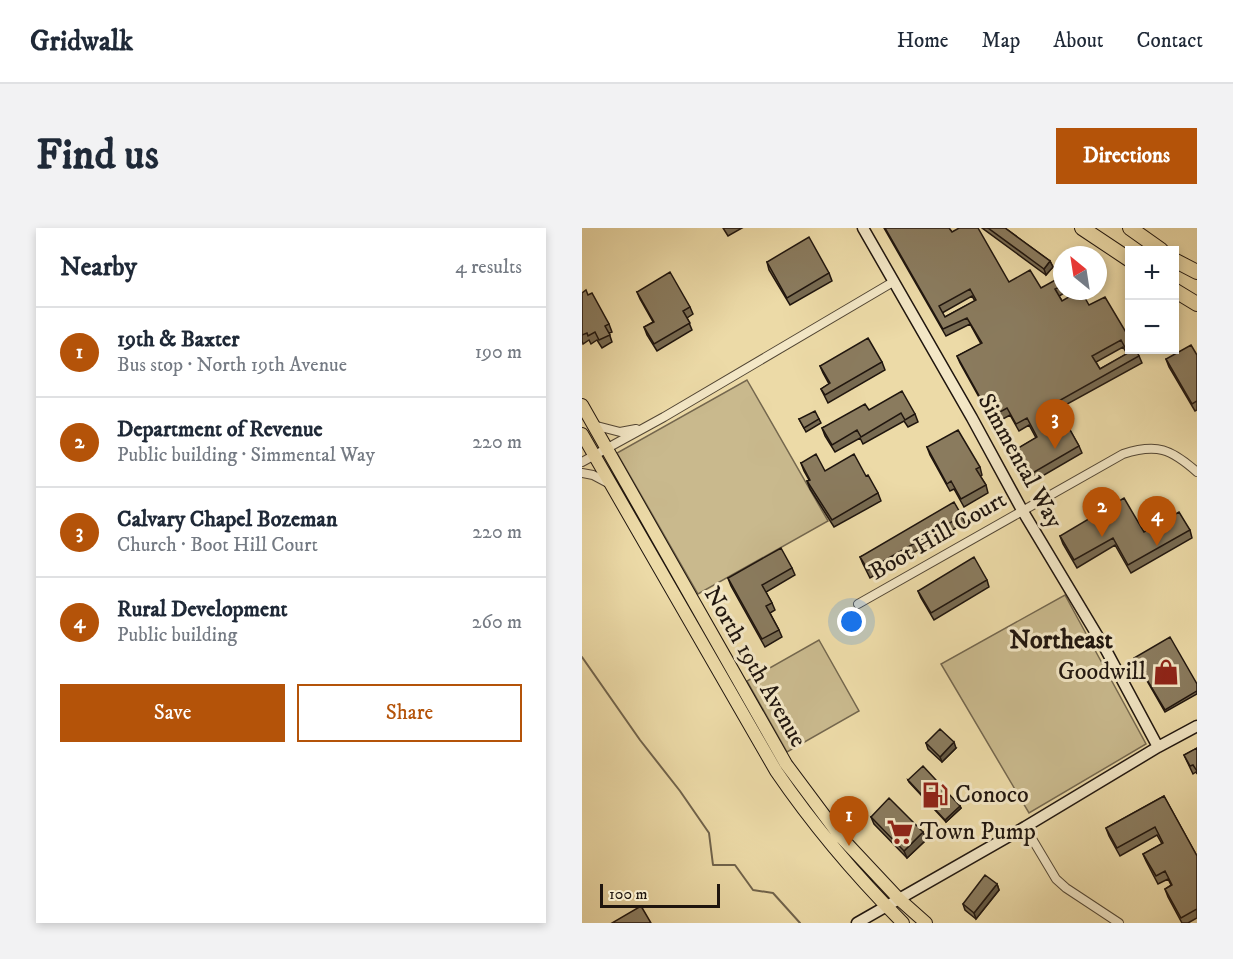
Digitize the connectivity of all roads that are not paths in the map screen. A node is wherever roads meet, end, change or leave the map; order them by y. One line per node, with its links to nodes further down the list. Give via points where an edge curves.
1 (863, 228): 8 (street, Simmental Way)
2 (1082, 228): 5 (highway)
3 (1130, 228): 4 (highway)
4 (1155, 246)
5 (1125, 257)
6 (1179, 263): 7 (highway)
7 (1197, 272)
8 (893, 282): 13 (street); 21 (street, Simmental Way)
9 (1179, 293): 10 (highway)
10 (1197, 304)
11 (582, 405): 12 (main road, North 19th Avenue)
12 (593, 425): 13 (street, via 620,432); 15 (main road, North 19th Avenue)
13 (646, 426): 15 (street)
14 (582, 434): 16 (main road, North 19th Avenue)
15 (606, 448): 16 (street); 26 (main road, North 19th Avenue, via 786,764 839,835)
16 (594, 455): 17 (street); 20 (main road, North 19th Avenue)
17 (582, 462)
18 (1197, 472): 21 (street, Boot Hill Court, via 1166,450 1143,447 1123,454)
19 (582, 473): 20 (street)
20 (610, 483): 27 (main road, North 19th Avenue, via 776,771 800,806)
21 (1022, 510): 22 (street, Boot Hill Court); 24 (street, Simmental Way, via 1106,650)
22 (858, 604)
23 (1197, 726): 24 (street)
24 (1158, 747): 25 (street)
25 (1025, 827): 26 (street); 31 (street, via 1056,879)
26 (899, 899): 27 (street); 30 (main road, North 19th Avenue)
27 (886, 907): 28 (street); 29 (main road, North 19th Avenue)
28 (857, 923)
29 (903, 923)
30 (926, 923)
31 (1119, 923)

